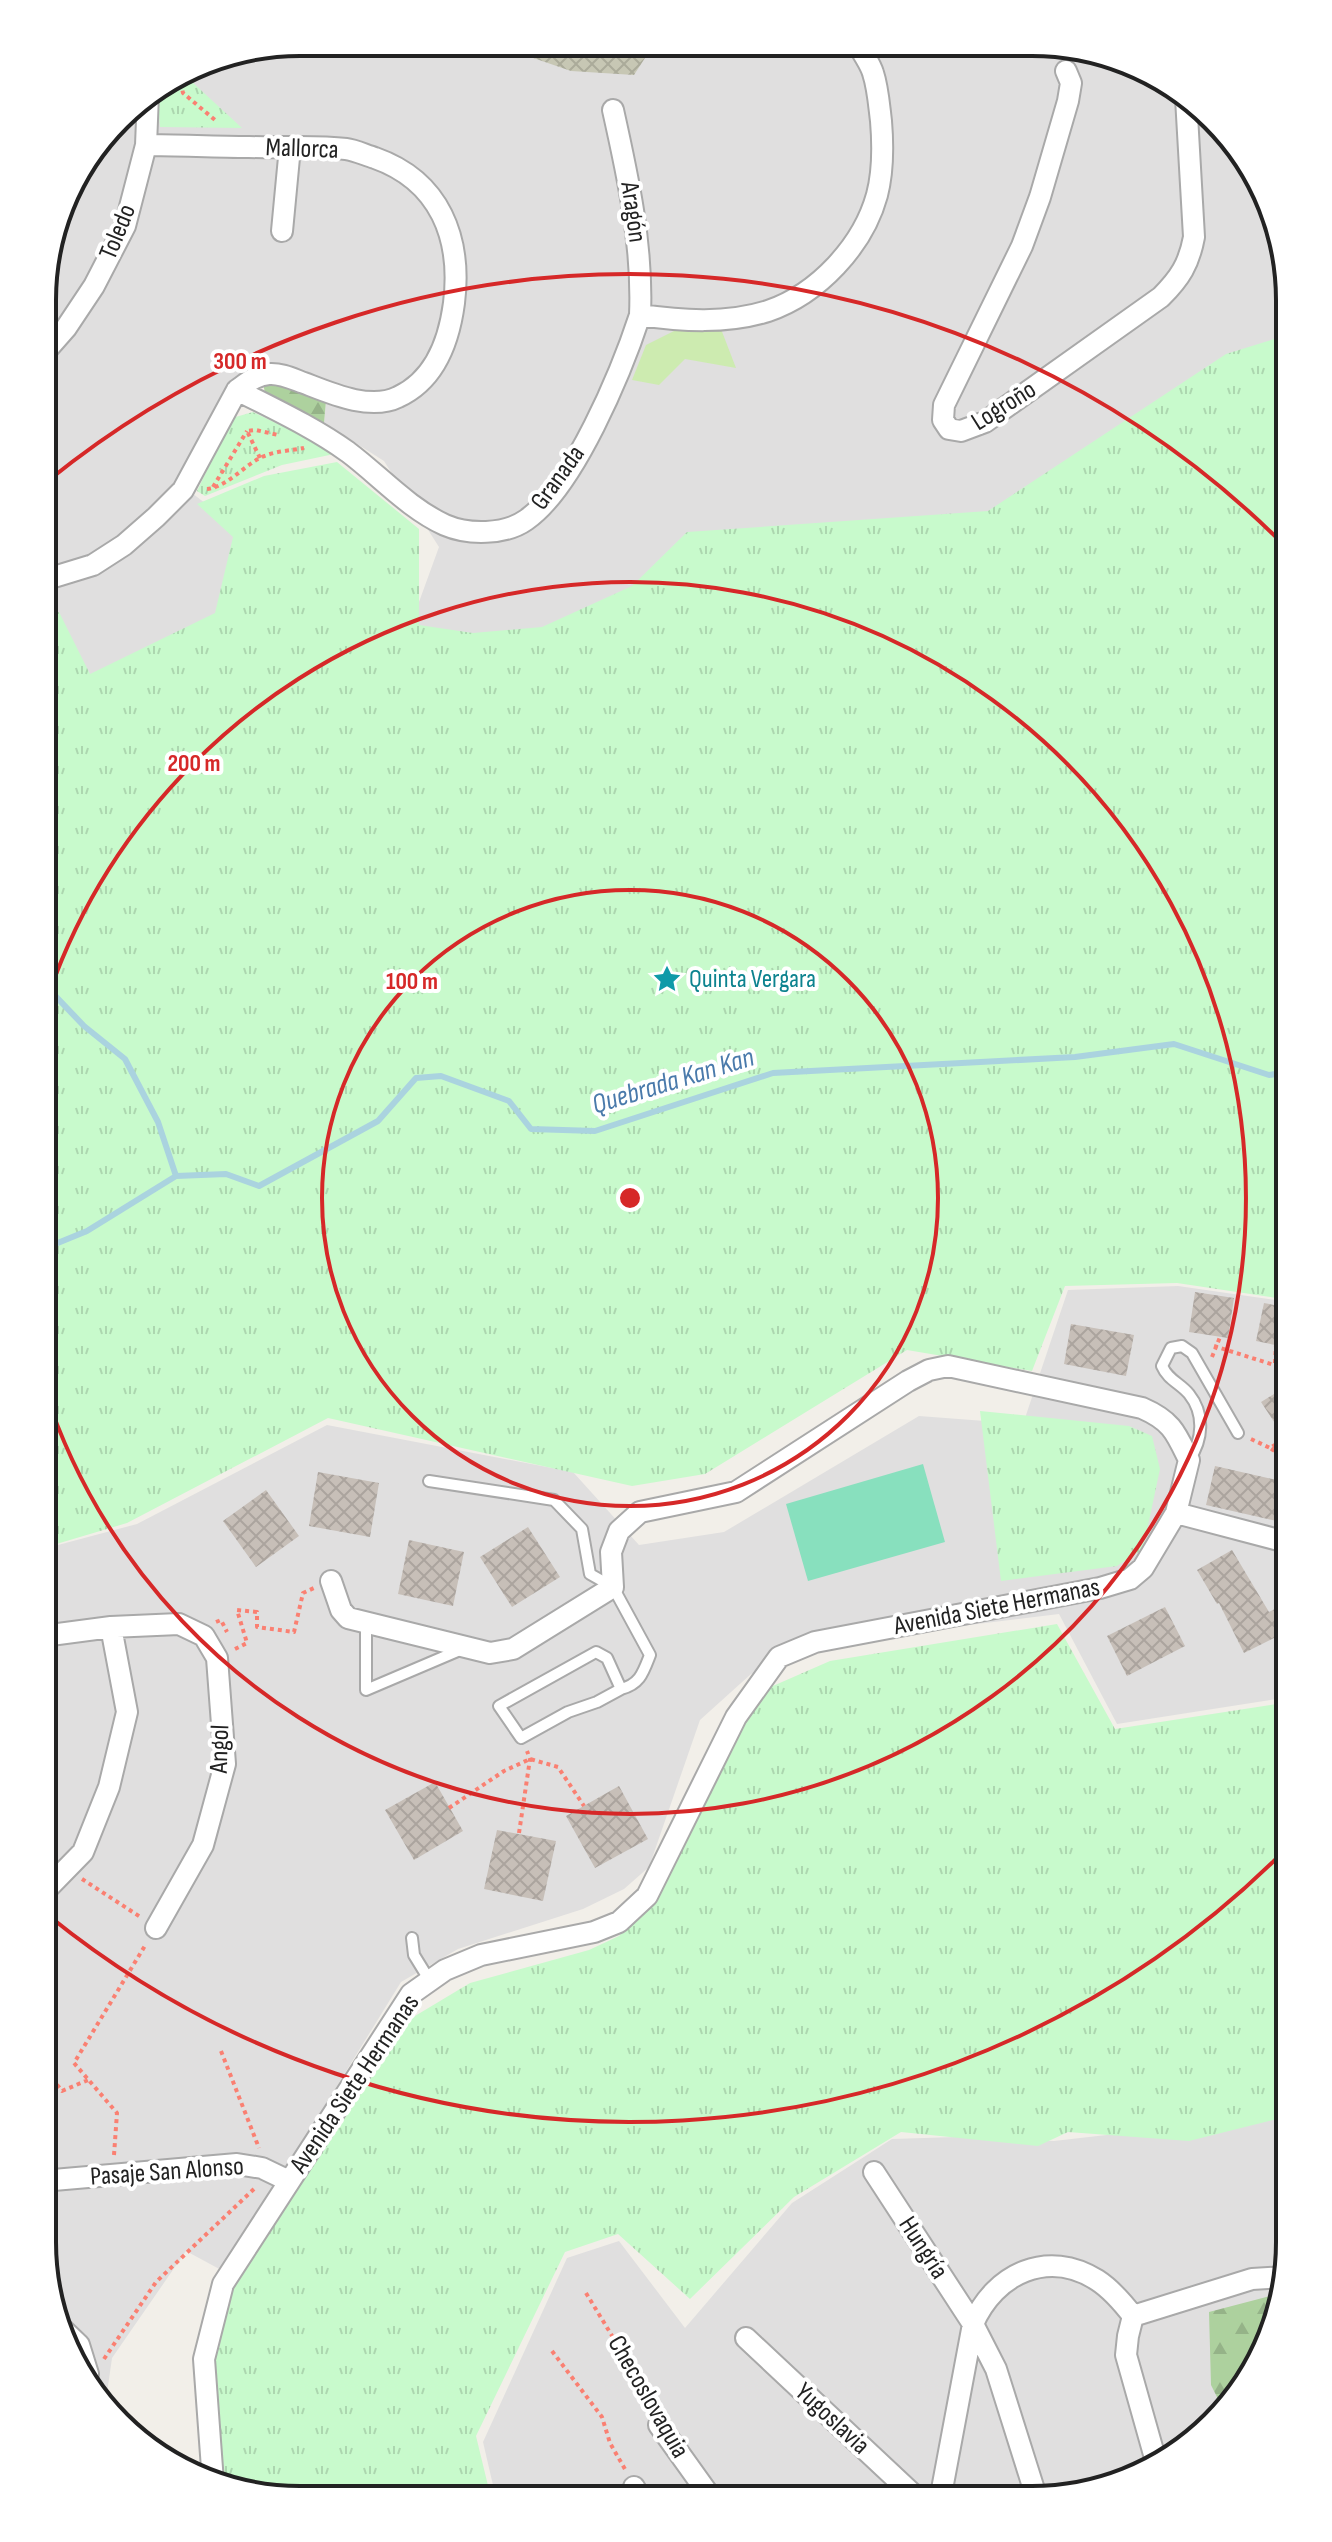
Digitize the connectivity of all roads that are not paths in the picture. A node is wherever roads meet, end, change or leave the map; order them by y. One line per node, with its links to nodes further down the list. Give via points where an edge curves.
1 (862, 56): 9 (street, via 873,74 883,145 877,195 854,244 827,276 800,297 766,311 715,320)
2 (1066, 71): 5 (street, Logroño, via 1071,83 1068,101 1040,197 1022,246 944,405 943,420 949,429 961,431 985,422 1180,278 1194,237)
3 (147, 110): 6 (street, Toledo)
4 (613, 110): 9 (street, Aragón, via 640,262)
5 (1187, 112)
6 (146, 145): 7 (street, Mallorca); 10 (street, Toledo, via 125,226 94,286)
7 (290, 147): 8 (street); 11 (street, Mallorca, via 349,149 394,165 415,179 445,218 454,250 452,318 443,354 418,384 396,399 367,401 333,394 275,374 251,379)
8 (282, 231)
9 (640, 315): 11 (street, Granada, via 622,370 566,475 526,521 493,534 447,526 333,442)
10 (56, 339)
11 (237, 390): 12 (street, via 183,490 124,545 93,565)
12 (56, 576)
13 (1238, 1433): 14 (lane, via 1192,1353 1182,1346 1171,1348 1162,1366 1191,1396 1202,1427)
14 (1189, 1460): 16 (street, Avenida Siete Hermanas); 19 (street, via 1173,1428 1142,1408 948,1366 929,1370 736,1492 640,1512 619,1531 611,1552)
15 (429, 1481): 19 (lane, via 554,1500 582,1529 590,1574)
16 (1176, 1513): 17 (street); 28 (street, Avenida Siete Hermanas, via 1143,1568 1130,1579 815,1642 779,1657 736,1717 647,1896 619,1922 481,1955)
17 (1275, 1539)
18 (331, 1581): 20 (street, via 341,1610)
19 (613, 1587): 23 (street, via 513,1649 490,1653); 24 (lane, via 650,1655 640,1679)
20 (366, 1623): 23 (street); 23 (lane, via 366,1690)
21 (111, 1627): 22 (street); 25 (street, via 127,1712 109,1787 83,1852); 26 (street, Angol, via 179,1624 204,1636 217,1658 225,1764 203,1845)
22 (56, 1634)
23 (466, 1647)
24 (621, 1689): 24 (lane, via 607,1658 596,1652 499,1706 521,1738)
25 (56, 1880)
26 (156, 1928)
27 (412, 1938): 28 (lane, via 414,1955)
28 (430, 1981): 30 (street, Avenida Siete Hermanas, via 411,1994)
29 (874, 2172): 34 (street, Hungría)
30 (280, 2177): 31 (street, Pasaje San Alonso, via 237,2164); 40 (street, Avenida Siete Hermanas, via 223,2284 204,2359)
31 (56, 2180)
32 (1273, 2278): 33 (street, via 1252,2279)
33 (1133, 2316): 34 (street, via 1097,2280 1064,2266 1029,2268 999,2286); 39 (street, via 1126,2355)
34 (973, 2324): 43 (street); 44 (street, Hungría, via 996,2369)
35 (746, 2338): 42 (street, Yugoslavia)
36 (83, 2352): 37 (street)
37 (94, 2370)
38 (659, 2425): 41 (street, Checoslovaquia)
39 (1154, 2453)
40 (212, 2469)
41 (703, 2486)
42 (904, 2486)
43 (943, 2486)
44 (1033, 2486)

